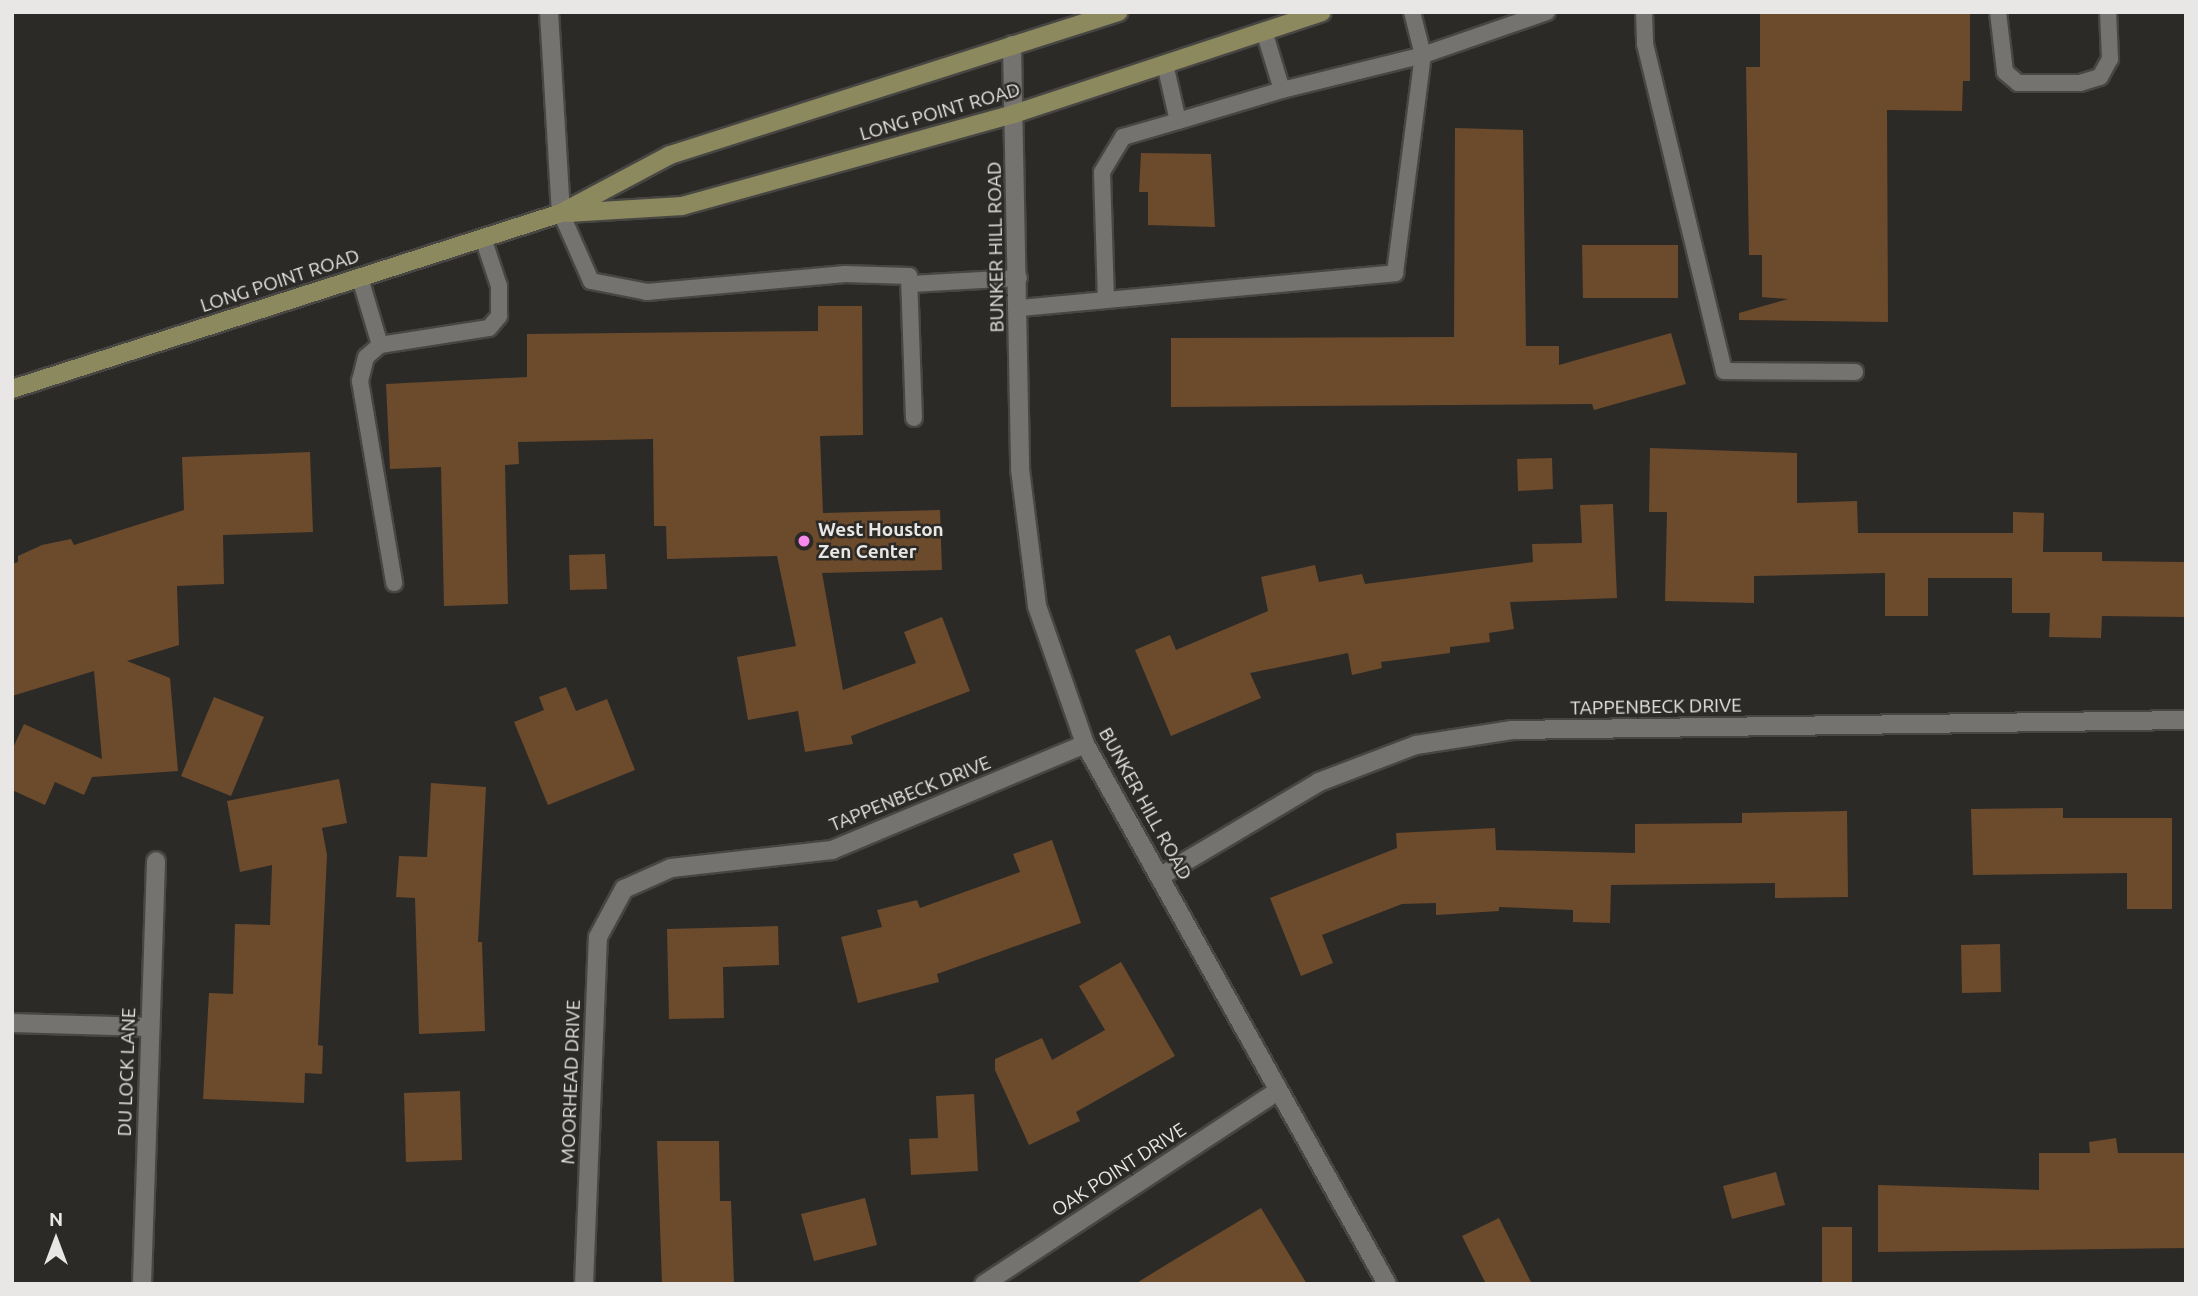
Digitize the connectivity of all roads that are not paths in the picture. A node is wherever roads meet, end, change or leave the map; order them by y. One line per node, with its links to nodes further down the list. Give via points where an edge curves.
1 (549, 12): 16 (street)
2 (1119, 12): 10 (main road, LONG POINT ROAD)
3 (1322, 12): 9 (main road, LONG POINT ROAD)
4 (1412, 12): 11 (lane)
5 (1548, 12): 11 (lane)
6 (1644, 12): 24 (lane, via 1645,44 1724,370)
7 (1998, 12): 8 (lane, via 2005,72 2018,83 2080,83 2100,77 2110,59)
8 (2108, 12)
9 (1264, 31): 12 (main road, LONG POINT ROAD); 13 (lane)
10 (1012, 45): 14 (street, BUNKER HILL ROAD); 16 (main road, LONG POINT ROAD, via 670,155)
11 (1423, 55): 13 (lane); 21 (lane, via 1395,273)
12 (1165, 64): 14 (main road, LONG POINT ROAD); 15 (lane)
13 (1282, 90): 15 (lane)
14 (1014, 114): 16 (main road, LONG POINT ROAD, via 682,206); 19 (street, BUNKER HILL ROAD)
15 (1178, 121): 21 (lane, via 1123,137 1102,172)
16 (561, 213): 17 (main road, LONG POINT ROAD); 20 (lane, via 592,281 647,292 845,274 909,276)
17 (483, 238): 18 (main road, LONG POINT ROAD); 23 (lane, via 499,286 497,324)
18 (360, 278): 23 (lane); 25 (main road, LONG POINT ROAD)
19 (1019, 278): 20 (lane); 22 (street, BUNKER HILL ROAD)
20 (909, 285): 26 (lane)
21 (1106, 300): 22 (lane)
22 (1020, 308): 29 (street, BUNKER HILL ROAD, via 1020,468 1026,536 1037,606)
23 (380, 345): 27 (lane, via 366,357 360,381)
24 (1855, 372)
25 (12, 389)
26 (914, 418)
27 (394, 583)
28 (2186, 720): 31 (street, TAPPENBECK DRIVE, via 1512,730 1416,745 1318,782)
29 (1085, 744): 31 (street, BUNKER HILL ROAD); 32 (street, TAPPENBECK DRIVE, via 831,850 671,868)
30 (156, 861): 34 (street, DU LOCK LANE)
31 (1161, 876): 35 (street, BUNKER HILL ROAD)
32 (624, 889): 37 (street, MOORHEAD DRIVE, via 598,937)
33 (12, 1023): 34 (street)
34 (148, 1027): 36 (street, DU LOCK LANE)
35 (1278, 1091): 38 (street, OAK POINT DRIVE); 39 (street, BUNKER HILL ROAD)
36 (142, 1284)
37 (584, 1284)
38 (984, 1284)
39 (1387, 1284)

